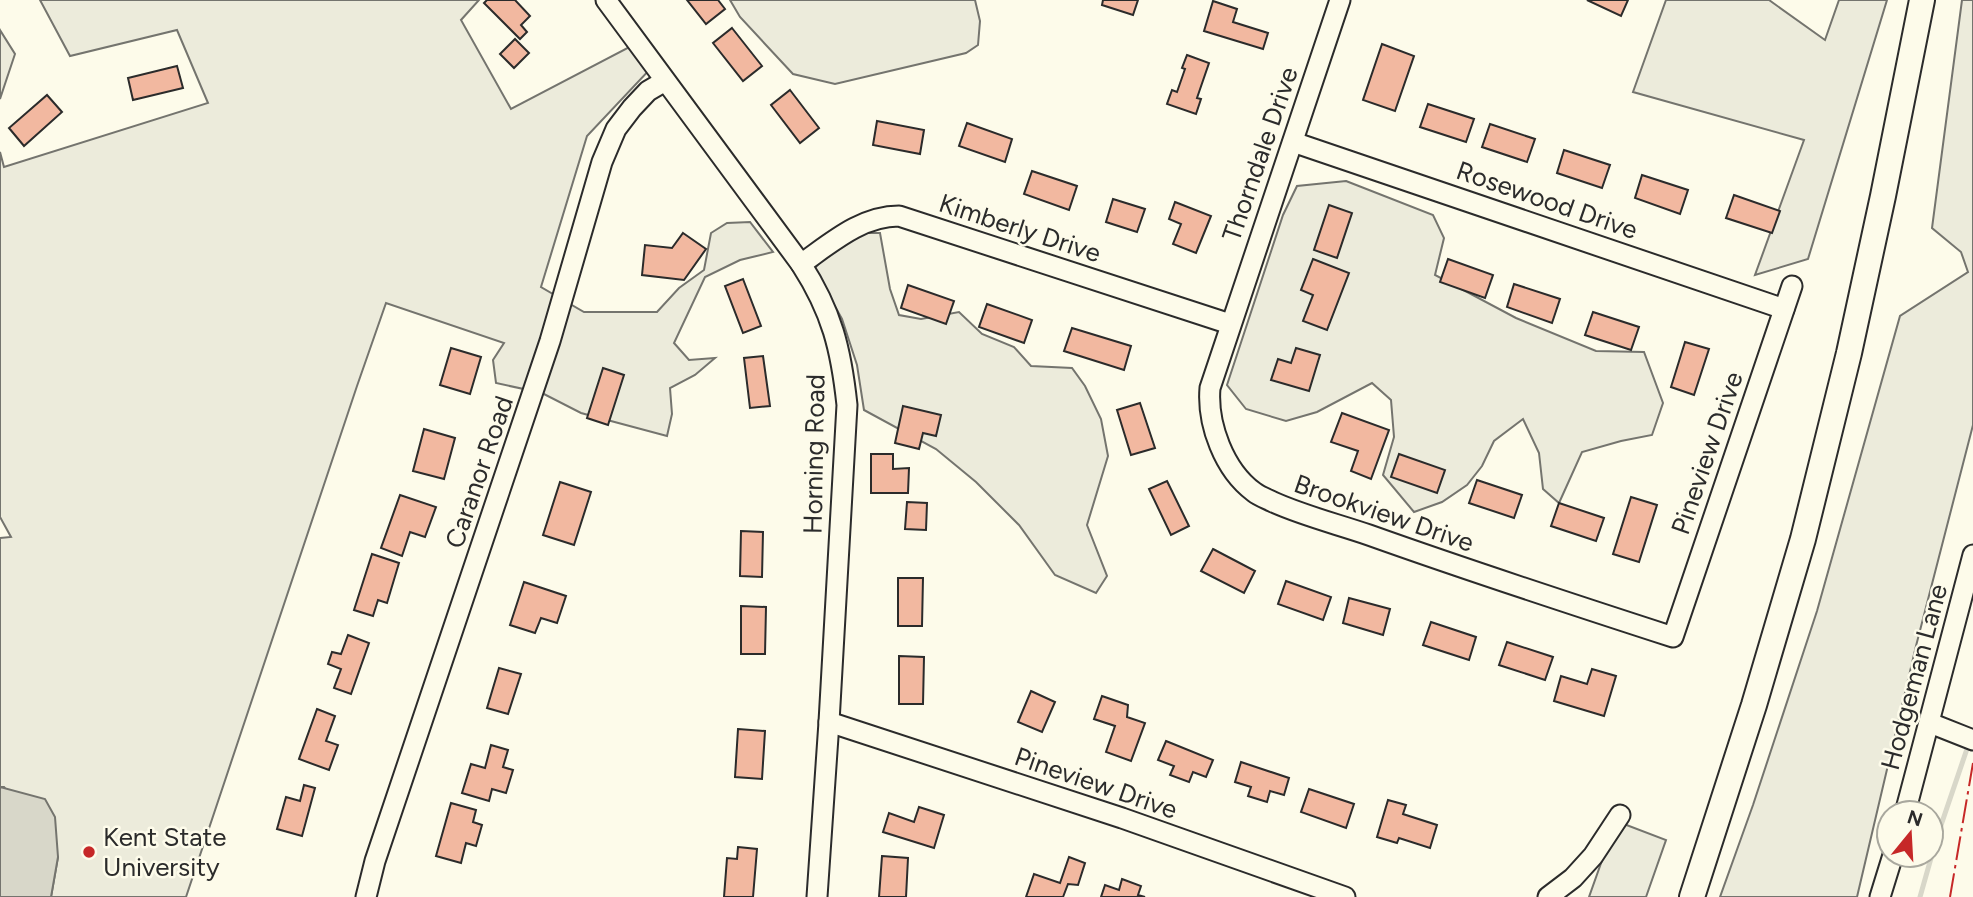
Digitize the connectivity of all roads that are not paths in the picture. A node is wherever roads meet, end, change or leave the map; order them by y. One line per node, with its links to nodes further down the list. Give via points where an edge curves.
1 (606, 0): 4 (street, Horning Road)
2 (1340, 0): 5 (street, Thorndale Drive)
3 (1922, 0): 22 (main road, via 1857,314 1804,539)
4 (665, 81): 6 (street, Horning Road); 18 (street, Caranor Road, via 632,107 616,129 602,162 550,341)
5 (1293, 142): 8 (street, Rosewood Drive); 9 (street, Thorndale Drive)
6 (801, 264): 9 (street, Kimberly Drive, via 861,224 900,216); 12 (street, Horning Road, via 835,333 846,405)
7 (1792, 286): 8 (street, Pineview Drive)
8 (1784, 309): 11 (street, Pineview Drive)
9 (1230, 324): 11 (street, Brookview Drive, via 1210,388 1212,418 1228,462 1256,494 1326,523)
10 (1973, 555): 13 (street, Hodgeman Lane)
11 (1673, 637)
12 (829, 722): 19 (street, Horning Road); 20 (street, Pineview Drive)
13 (1938, 726): 14 (street); 15 (street, Hodgeman Lane)
14 (1973, 740)
15 (1910, 799)
16 (1620, 815): 21 (street, via 1593,856)
17 (1889, 869): 23 (street)
18 (366, 897)
19 (817, 897)
20 (1345, 897)
21 (1548, 897)
22 (1692, 897)
23 (1880, 897)

